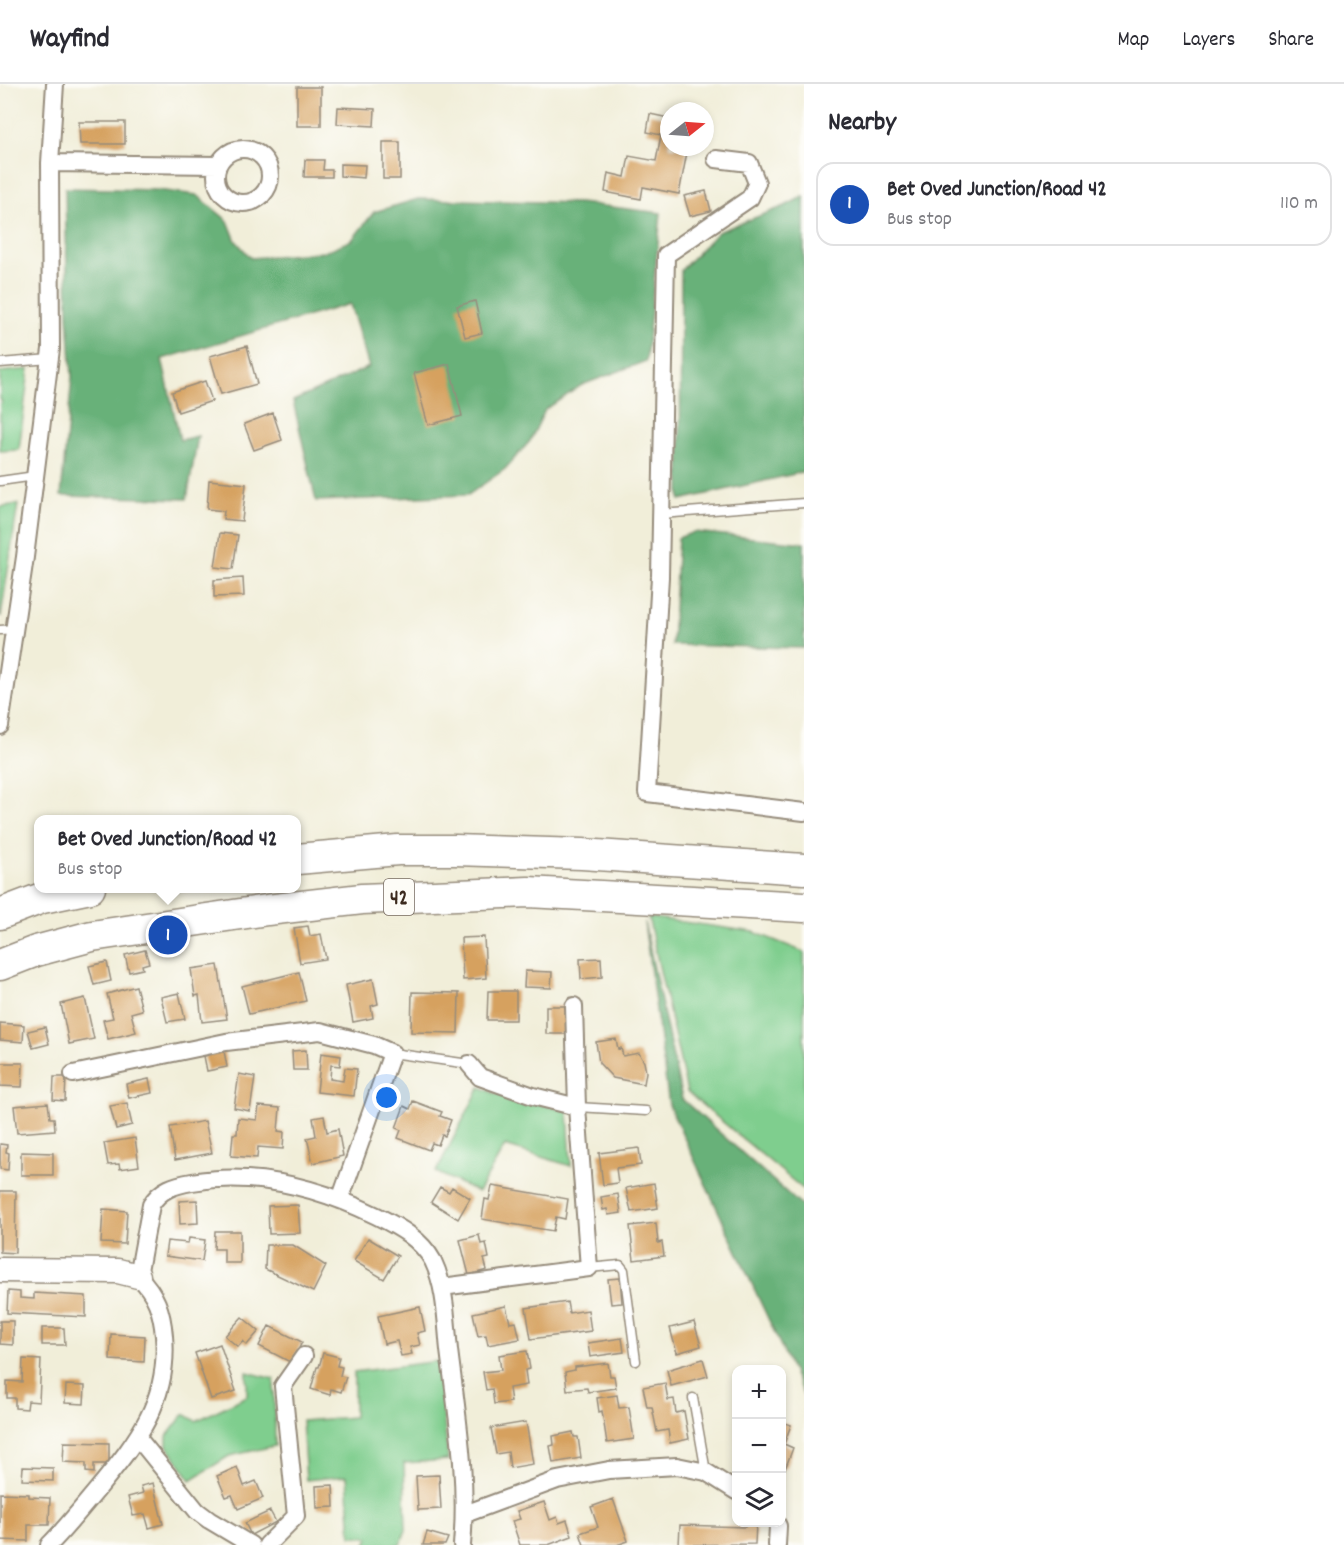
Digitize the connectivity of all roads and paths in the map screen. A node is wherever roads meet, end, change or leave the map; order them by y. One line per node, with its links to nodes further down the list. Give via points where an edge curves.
1 (55, 84): 3 (street)
2 (716, 159): 10 (street, via 749,163 758,183 750,198 666,255)
3 (50, 162): 4 (street); 5 (street)
4 (218, 165)
5 (50, 359): 6 (lane); 7 (street)
6 (0, 363)
7 (36, 476): 8 (lane); 11 (street)
8 (0, 481)
9 (804, 503): 10 (lane)
10 (661, 514): 13 (street, via 647,793)
11 (7, 629): 12 (street)
12 (0, 726)
13 (804, 812)
14 (301, 859): 15 (highway, 42, via 398,849 455,850 582,854)
15 (804, 870)
16 (66, 893): 18 (highway)
17 (804, 908): 19 (highway, 42, via 528,892 362,898 92,936)
18 (0, 914)
19 (0, 964)
20 (574, 1006): 24 (street)
21 (392, 1053): 22 (lane); 23 (street, via 320,1031 226,1042); 26 (street)
22 (468, 1064): 24 (street, via 480,1077)
23 (73, 1074)
24 (577, 1107): 25 (lane); 27 (street)
25 (646, 1111)
26 (340, 1200): 29 (street, via 297,1186 251,1179 203,1180 171,1187 159,1193 151,1205); 30 (street, via 380,1217 414,1238 433,1262)
27 (590, 1268): 30 (street); 32 (lane, via 620,1265 624,1270)
28 (0, 1270): 29 (street, via 118,1271)
29 (138, 1275): 34 (street, via 160,1308 165,1344 160,1390)
30 (442, 1287): 37 (street, via 464,1473)
31 (304, 1356): 41 (street, via 283,1386 296,1516)
32 (636, 1361)
33 (693, 1398): 35 (lane)
34 (138, 1438): 39 (street); 40 (street, via 197,1511)
35 (706, 1472): 36 (street); 37 (street, via 677,1466 578,1475)
36 (732, 1488)
37 (465, 1514): 42 (street)
38 (778, 1527): 43 (street)
39 (52, 1544)
40 (251, 1545)
41 (267, 1545)
42 (462, 1545)
43 (777, 1545)

